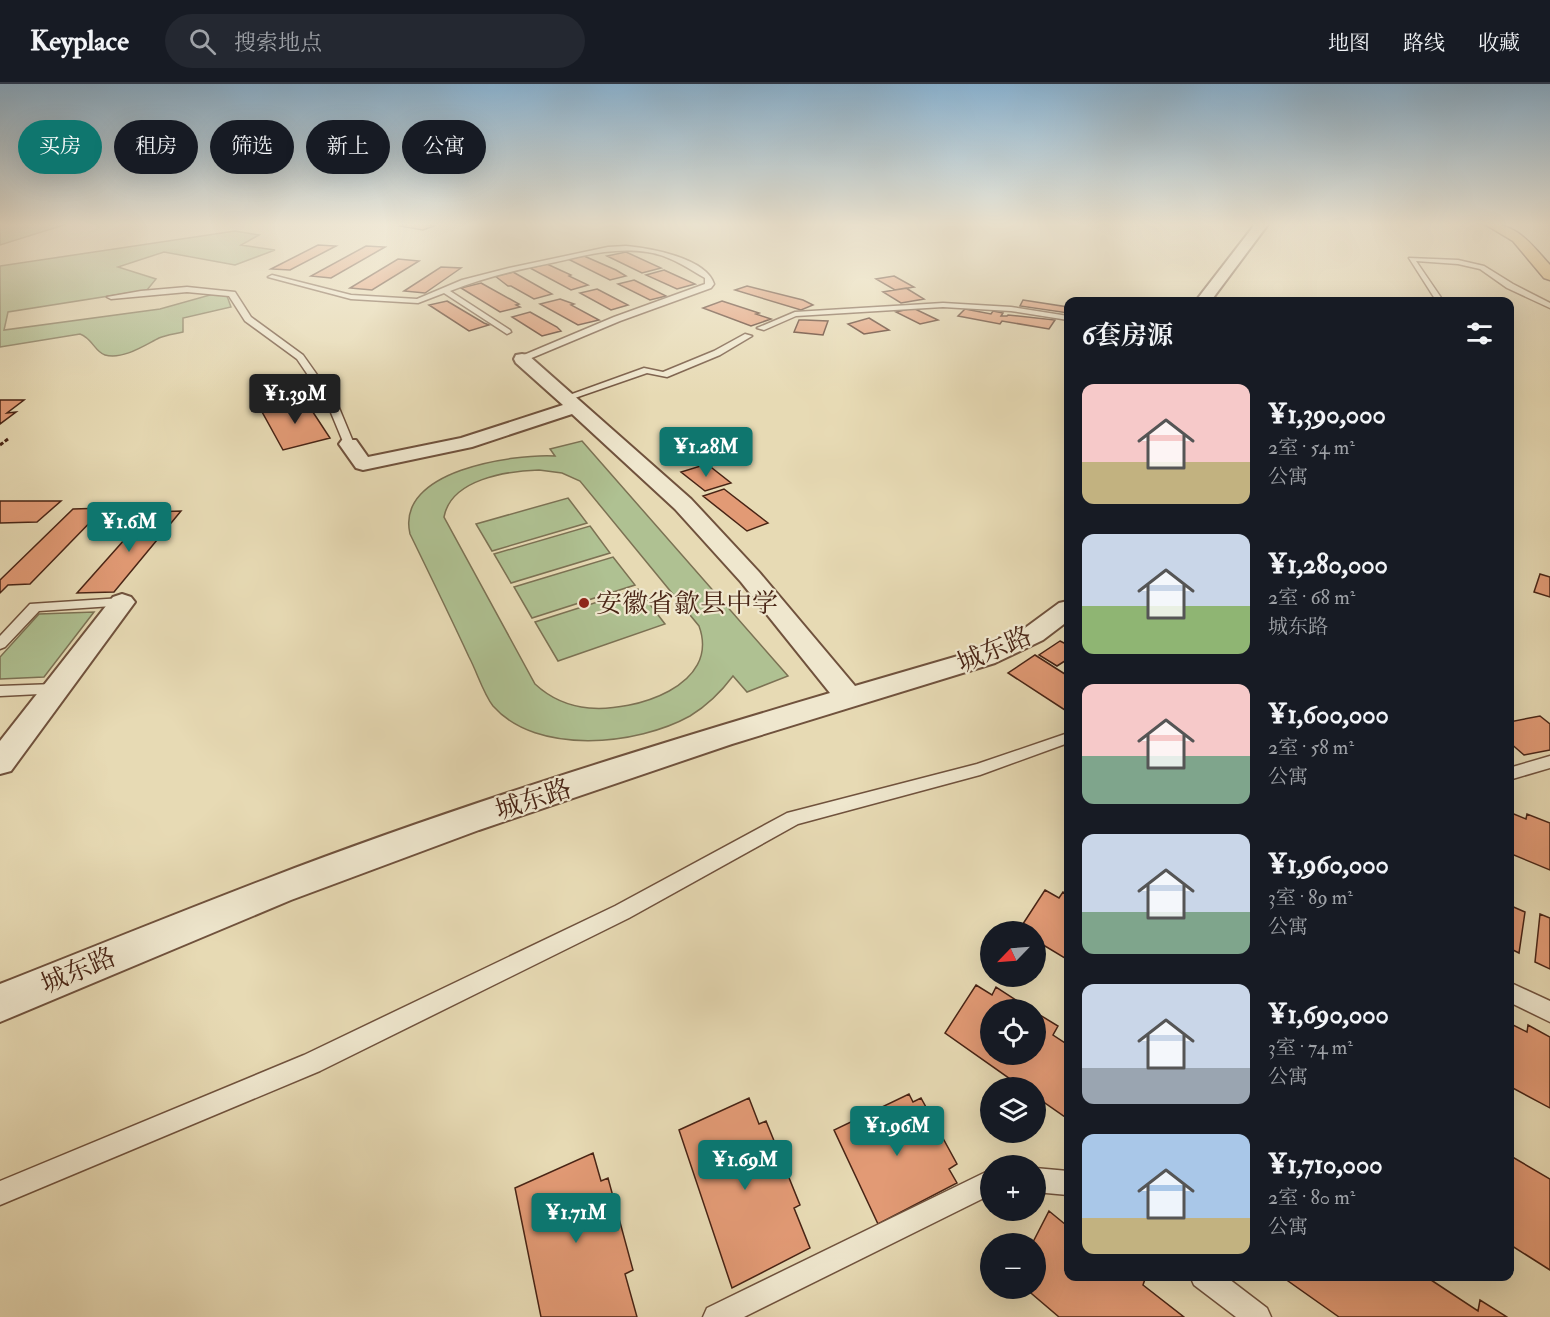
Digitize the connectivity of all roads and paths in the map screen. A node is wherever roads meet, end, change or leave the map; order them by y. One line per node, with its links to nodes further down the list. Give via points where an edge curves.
1 (286, 281): 7 (lane, via 351,297 418,301)
2 (474, 281): 7 (lane)
3 (709, 281): 16 (lane, via 708,286)
4 (1218, 281): 9 (street)
5 (1426, 281): 10 (lane)
6 (1502, 281): 11 (lane)
7 (444, 290): 14 (lane)
8 (111, 297): 19 (lane, via 188,290 232,294 248,319 300,357 332,403)
9 (1206, 297)
10 (1437, 297)
11 (1550, 306)
12 (1064, 317): 13 (lane, via 1011,309 933,306 795,314)
13 (761, 328)
14 (507, 332)
15 (748, 336): 17 (lane, via 664,375 647,370)
16 (522, 359): 17 (street)
17 (571, 402): 19 (street, via 465,444 363,464); 26 (street, via 683,504 750,577)
18 (8, 439): 20 (path)
19 (349, 444)
20 (0, 445)
21 (122, 602): 23 (lane, via 35,606); 24 (street)
22 (1064, 612): 26 (street, 城东路, via 1034,634 985,657)
23 (0, 644)
24 (55, 689): 25 (lane); 29 (street)
25 (0, 691)
26 (848, 696): 32 (street, 城东路, via 467,820 279,889)
27 (1064, 739): 37 (lane, via 980,769 793,818 622,912 312,1063)
28 (1550, 762): 30 (lane)
29 (0, 763)
30 (1514, 773)
31 (1514, 994): 33 (lane)
32 (0, 1003)
33 (1550, 1012)
34 (1046, 1181): 35 (lane)
35 (1064, 1183)
36 (980, 1187): 39 (lane)
37 (0, 1193)
38 (1210, 1281): 40 (lane)
39 (716, 1317)
40 (1258, 1317)

